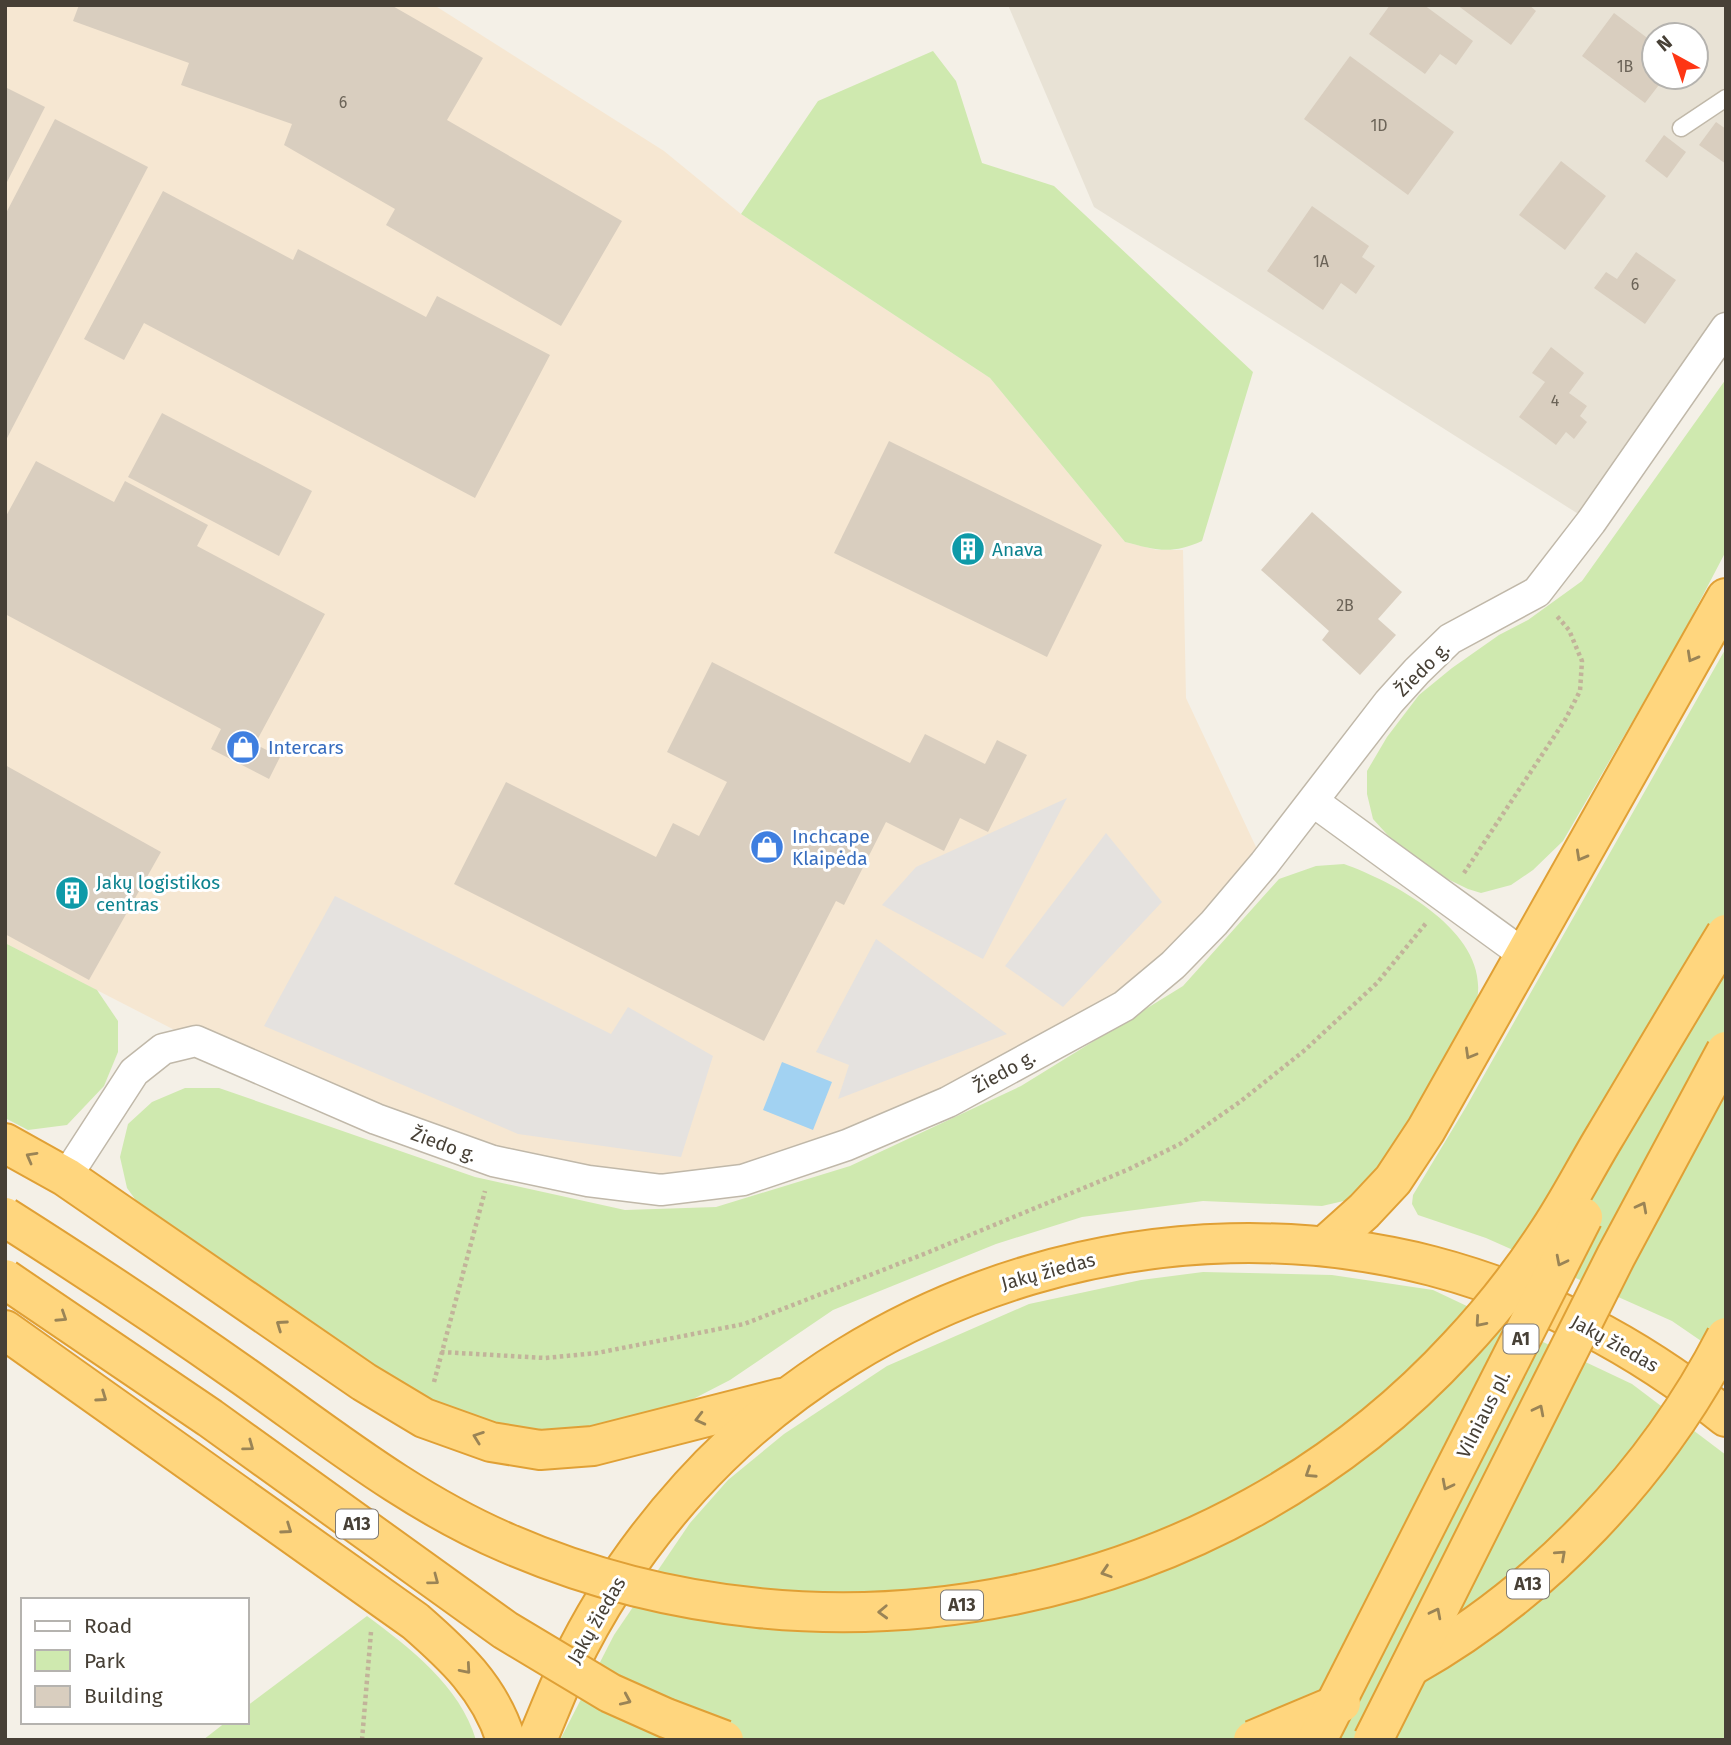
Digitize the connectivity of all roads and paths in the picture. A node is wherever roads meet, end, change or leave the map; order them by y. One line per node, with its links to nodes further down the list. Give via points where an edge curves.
1 (1726, 98): 2 (lane)
2 (1681, 128)
3 (1726, 328): 4 (street, Žiedo g.)
4 (1537, 592): 6 (street, Žiedo g., via 1451,639 1417,671); 7 (path, via 1569,630 1582,661 1580,691)
5 (1726, 598): 9 (highway, one-way to 9)
6 (1314, 802): 7 (street); 12 (street, Žiedo g., via 1214,923 1124,1006 948,1102 847,1145 743,1180 661,1189 588,1181 493,1161 376,1119 196,1041 163,1049 134,1072)
7 (1447, 898): 9 (street); 18 (path, via 1377,983 1305,1050 1180,1144 1127,1170 744,1324 584,1355 545,1358)
8 (1726, 936): 13 (highway, A13, one-way to 13, bridge, via 1548,1234 1490,1311 1412,1393 1317,1468 1224,1523 1158,1554 1100,1574 980,1603 860,1613 739,1607 619,1584 528,1552 398,1485 147,1309); 25 (highway, Vilniaus pl. / A1, one-way to 25, bridge)
9 (1526, 956): 14 (highway, one-way to 14, via 1393,1180)
10 (1726, 1051): 26 (highway, A1, one-way to 10, bridge, via 1616,1256)
11 (5, 1143): 12 (highway, one-way to 11)
12 (66, 1177): 19 (highway, one-way to 12, via 593,1446 540,1450 491,1442 424,1418 364,1381)
13 (5, 1217)
14 (1325, 1246): 19 (highway, Jakų žiedas, via 1238,1242 1156,1248 1033,1273 911,1321); 20 (highway, Jakų žiedas, via 1430,1265 1506,1289 1587,1325 1648,1359)
15 (5, 1279): 23 (highway, A13, one-way to 23, bridge, via 210,1418 505,1630 610,1693)
16 (5, 1331): 21 (highway, A13, one-way to 21, via 415,1621 470,1673 492,1705)
17 (1726, 1337): 24 (highway, A13, one-way to 17, bridge, via 1374,1688 1477,1624 1527,1585 1572,1545 1651,1454)
18 (441, 1352)
19 (790, 1396): 22 (highway, Jakų žiedas, via 739,1438 646,1540 597,1613)
20 (1726, 1417)
21 (506, 1740)
22 (537, 1740)
23 (724, 1740)
24 (1253, 1740)
25 (1317, 1740)
26 (1373, 1740)

